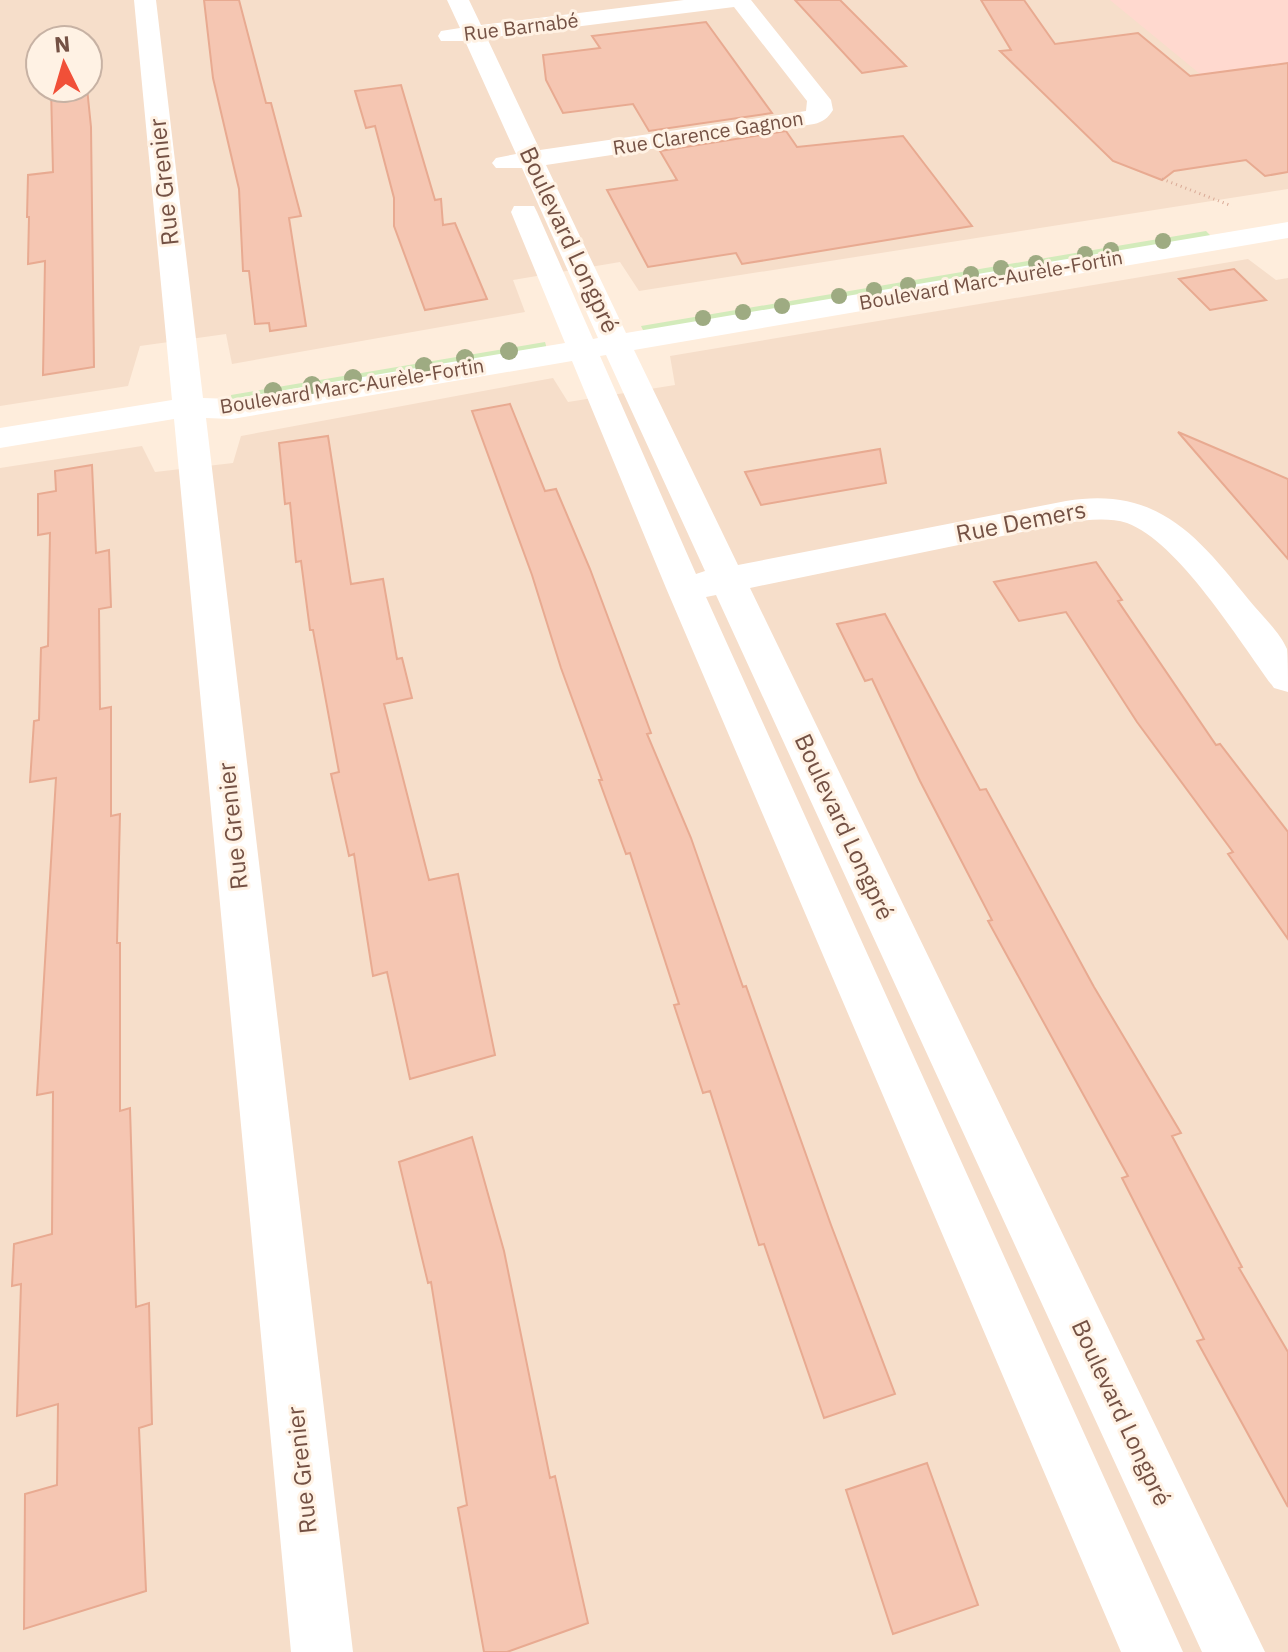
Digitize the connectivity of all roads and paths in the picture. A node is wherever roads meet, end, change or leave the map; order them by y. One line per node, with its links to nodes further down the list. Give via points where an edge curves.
1 (145, 0): 16 (street, Rue Grenier)
2 (433, 0): 5 (street, Boulevard Longpré)
3 (458, 0): 5 (street, Boulevard Longpré)
4 (738, 0): 5 (street, Rue Barnabé); 8 (street, Rue Clarence Gagnon, via 819,100 818,114)
5 (461, 34): 6 (street, Boulevard Longpré); 8 (street, Boulevard Longpré)
6 (476, 99)
7 (493, 138): 9 (street, Boulevard Longpré)
8 (532, 159): 9 (street, Rue Clarence Gagnon); 14 (street, Boulevard Longpré)
9 (504, 163): 15 (street, Boulevard Longpré)
10 (1162, 179): 12 (path)
11 (1288, 211): 12 (street, Boulevard Marc-Aurèle-Fortin)
12 (1257, 223): 13 (street); 14 (street, Boulevard Marc-Aurèle-Fortin)
13 (1288, 257)
14 (612, 334): 15 (street, Boulevard Marc-Aurèle-Fortin); 18 (street, Boulevard Longpré)
15 (579, 340): 16 (street, Boulevard Marc-Aurèle-Fortin, via 232,409); 18 (street, Boulevard Longpré)
16 (188, 407): 17 (street, Boulevard Marc-Aurèle-Fortin); 20 (street, Rue Grenier)
17 (0, 438)
18 (706, 584): 19 (street, Rue Demers, via 1066,512 1124,511 1149,519 1182,545); 21 (street, Boulevard Longpré); 22 (street, Boulevard Longpré)
19 (1288, 678)
20 (322, 1652)
21 (1152, 1652)
22 (1234, 1652)

